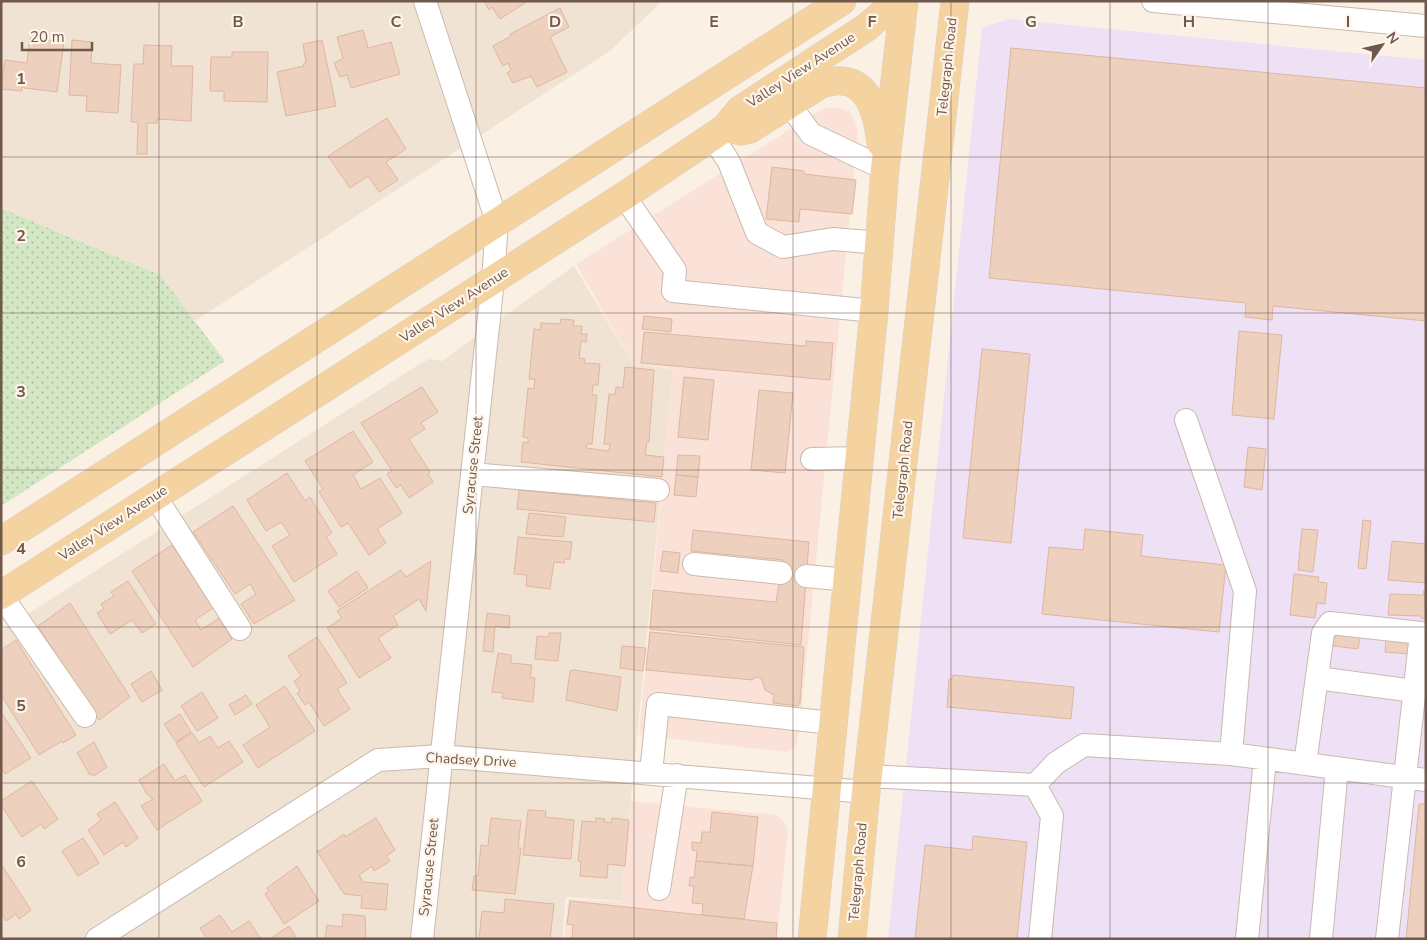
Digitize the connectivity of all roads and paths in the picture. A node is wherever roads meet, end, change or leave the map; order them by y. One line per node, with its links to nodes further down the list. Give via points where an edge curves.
1 (424, 1): 13 (street, Syracuse Street)
2 (842, 1): 13 (main road)
3 (897, 1): 10 (main road, Valley View Avenue, via 867,27 740,110)
4 (904, 1): 11 (main road)
5 (955, 1): 42 (main road, Telegraph Road)
6 (1153, 1): 7 (street)
7 (1236, 4): 8 (street)
8 (1426, 26)
9 (789, 104): 10 (main road, via 750,129); 11 (street, via 812,134); 11 (main road, via 833,80 856,85 870,99 878,119)
10 (718, 132): 12 (main road, Valley View Avenue); 14 (street, via 757,233 783,247 833,239)
11 (885, 169): 14 (main road)
12 (624, 196): 15 (main road, Valley View Avenue); 16 (street, via 675,270 674,291)
13 (497, 222): 15 (street, Syracuse Street); 23 (main road)
14 (880, 243): 16 (main road)
15 (493, 280): 20 (street, Syracuse Street); 22 (main road, Valley View Avenue)
16 (874, 311): 18 (main road)
17 (1186, 420): 34 (street, via 1244,591)
18 (859, 458): 19 (street); 27 (main road)
19 (812, 459)
20 (472, 474): 21 (street); 35 (street, Syracuse Street)
21 (658, 490)
22 (155, 496): 28 (main road, Valley View Avenue); 29 (street)
23 (1, 541)
24 (694, 564): 25 (street)
25 (782, 573)
26 (806, 576): 27 (street)
27 (847, 580): 33 (main road)
28 (1, 595): 32 (street)
29 (240, 628)
30 (1317, 678): 31 (street); 31 (street, via 1323,633 1330,623 1421,634); 37 (street)
31 (1414, 691): 41 (street)
32 (85, 716)
33 (832, 723): 39 (street, via 658,704); 44 (main road)
34 (1231, 754): 36 (street); 43 (street, via 1084,745 1056,763)
35 (440, 756): 39 (street, Chadsey Drive); 46 (street, Chadsey Drive, via 378,760); 47 (street, Syracuse Street)
36 (1265, 758): 37 (street); 51 (street)
37 (1305, 764): 38 (street)
38 (1337, 768): 41 (street); 52 (street)
39 (651, 773): 40 (street, Chadsey Drive)
40 (677, 775): 44 (street, Chadsey Drive); 45 (street)
41 (1415, 779): 53 (street)
42 (867, 784): 43 (street, Chadsey Drive); 44 (street, Chadsey Drive); 49 (main road, Telegraph Road)
43 (1035, 785): 50 (street, via 1052,816)
44 (826, 788): 48 (main road)
45 (659, 889)
46 (97, 939)
47 (422, 939)
48 (812, 939)
49 (852, 939)
50 (1040, 939)
51 (1247, 939)
52 (1321, 939)
53 (1387, 939)

